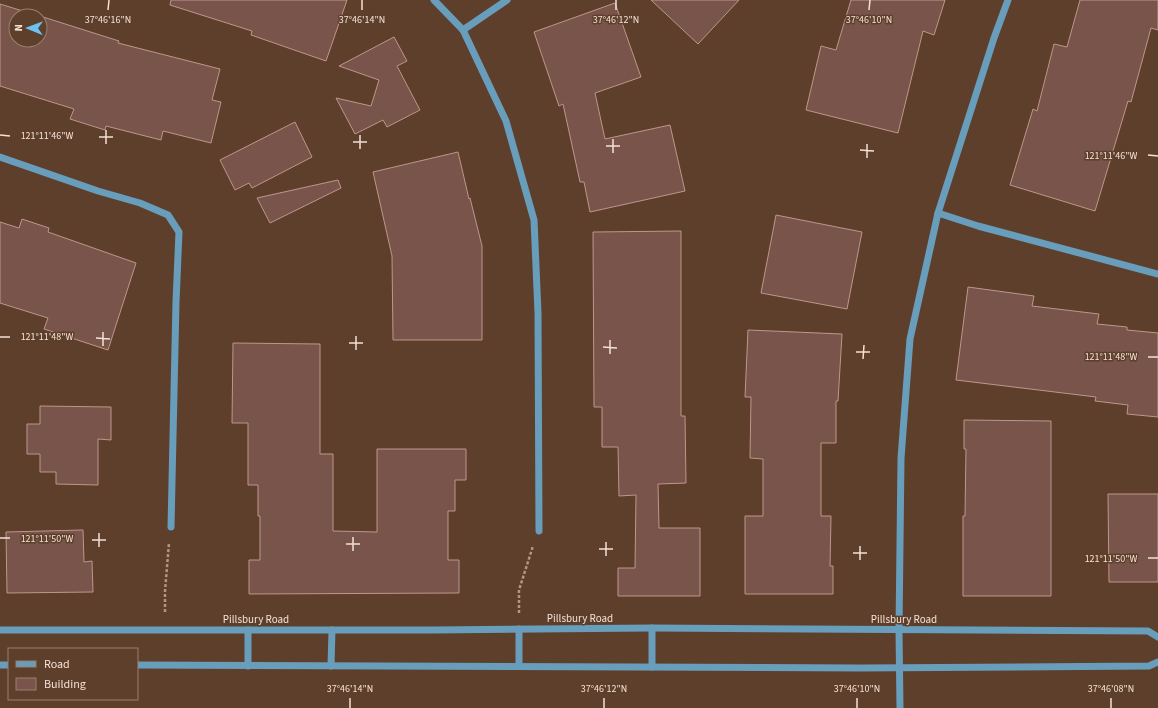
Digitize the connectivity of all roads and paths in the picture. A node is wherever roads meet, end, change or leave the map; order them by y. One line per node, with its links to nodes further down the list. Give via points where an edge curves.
1 (434, 0): 4 (street)
2 (507, 0): 4 (street)
3 (1008, 0): 6 (street)
4 (463, 30): 9 (street, via 506,121 534,220 538,313)
5 (0, 157): 8 (street, via 140,203 168,215 179,232)
6 (938, 213): 7 (street); 16 (street, via 910,339 902,458)
7 (1158, 274)
8 (171, 527): 13 (path, via 164,591)
9 (539, 531): 11 (path, via 519,590)
10 (652, 628): 11 (street, Pillsbury Road); 16 (street, Pillsbury Road); 23 (street)
11 (519, 629): 15 (street, Pillsbury Road); 22 (street)
12 (0, 630): 13 (street, Pillsbury Road)
13 (165, 630): 14 (street, Pillsbury Road)
14 (248, 630): 15 (street, Pillsbury Road); 20 (street)
15 (332, 630): 21 (street)
16 (899, 630): 17 (street, Pillsbury Road, via 1148,631); 24 (street)
17 (1158, 637)
18 (1158, 662): 24 (street, via 1149,666)
19 (138, 665): 20 (street)
20 (248, 666): 21 (street)
21 (331, 666): 22 (street)
22 (519, 666): 23 (street)
23 (652, 667): 24 (street)
24 (900, 668): 25 (street)
25 (900, 708)

